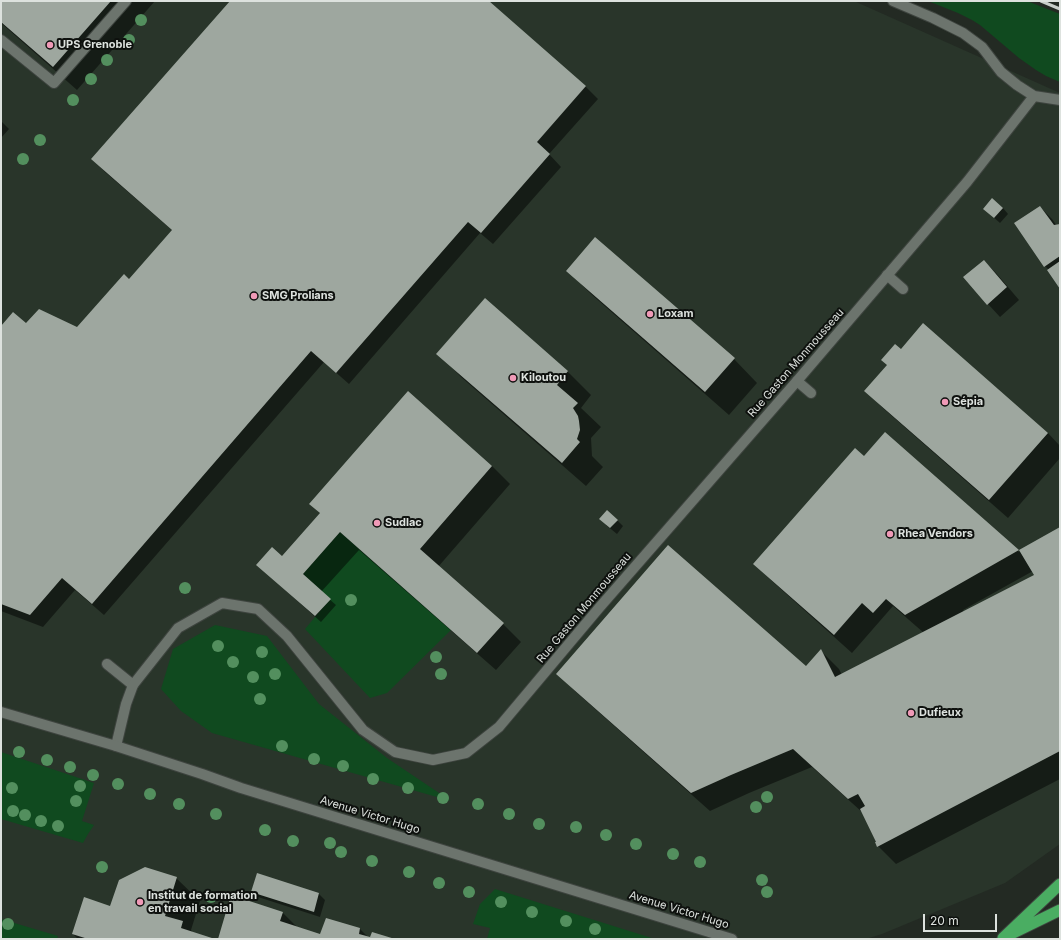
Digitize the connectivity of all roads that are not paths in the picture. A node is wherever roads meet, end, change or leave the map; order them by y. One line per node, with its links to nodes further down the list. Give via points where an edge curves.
1 (126, 1): 3 (street, via 54,83)
2 (893, 1): 4 (street, via 963,33 982,47 1001,72)
3 (1, 40)
4 (1034, 96): 5 (street); 6 (street, Rue Gaston Monmousseau, via 967,182)
5 (1060, 100)
6 (887, 276): 7 (street); 8 (street, Rue Gaston Monmousseau)
7 (903, 288)
8 (797, 381): 9 (street); 11 (street, Rue Gaston Monmousseau, via 499,727 466,753 433,760 395,752 363,730 287,636 258,609 222,603 178,628)
9 (811, 393)
10 (107, 664): 11 (street)
11 (133, 685): 13 (street, Rue Gaston Monmousseau)
12 (1, 712): 13 (street, Avenue Victor Hugo)
13 (116, 746): 16 (street, Avenue Victor Hugo, via 241,788)
14 (1060, 884): 17 (highway)
15 (1060, 910): 17 (highway)
16 (732, 939)
17 (1002, 939)

